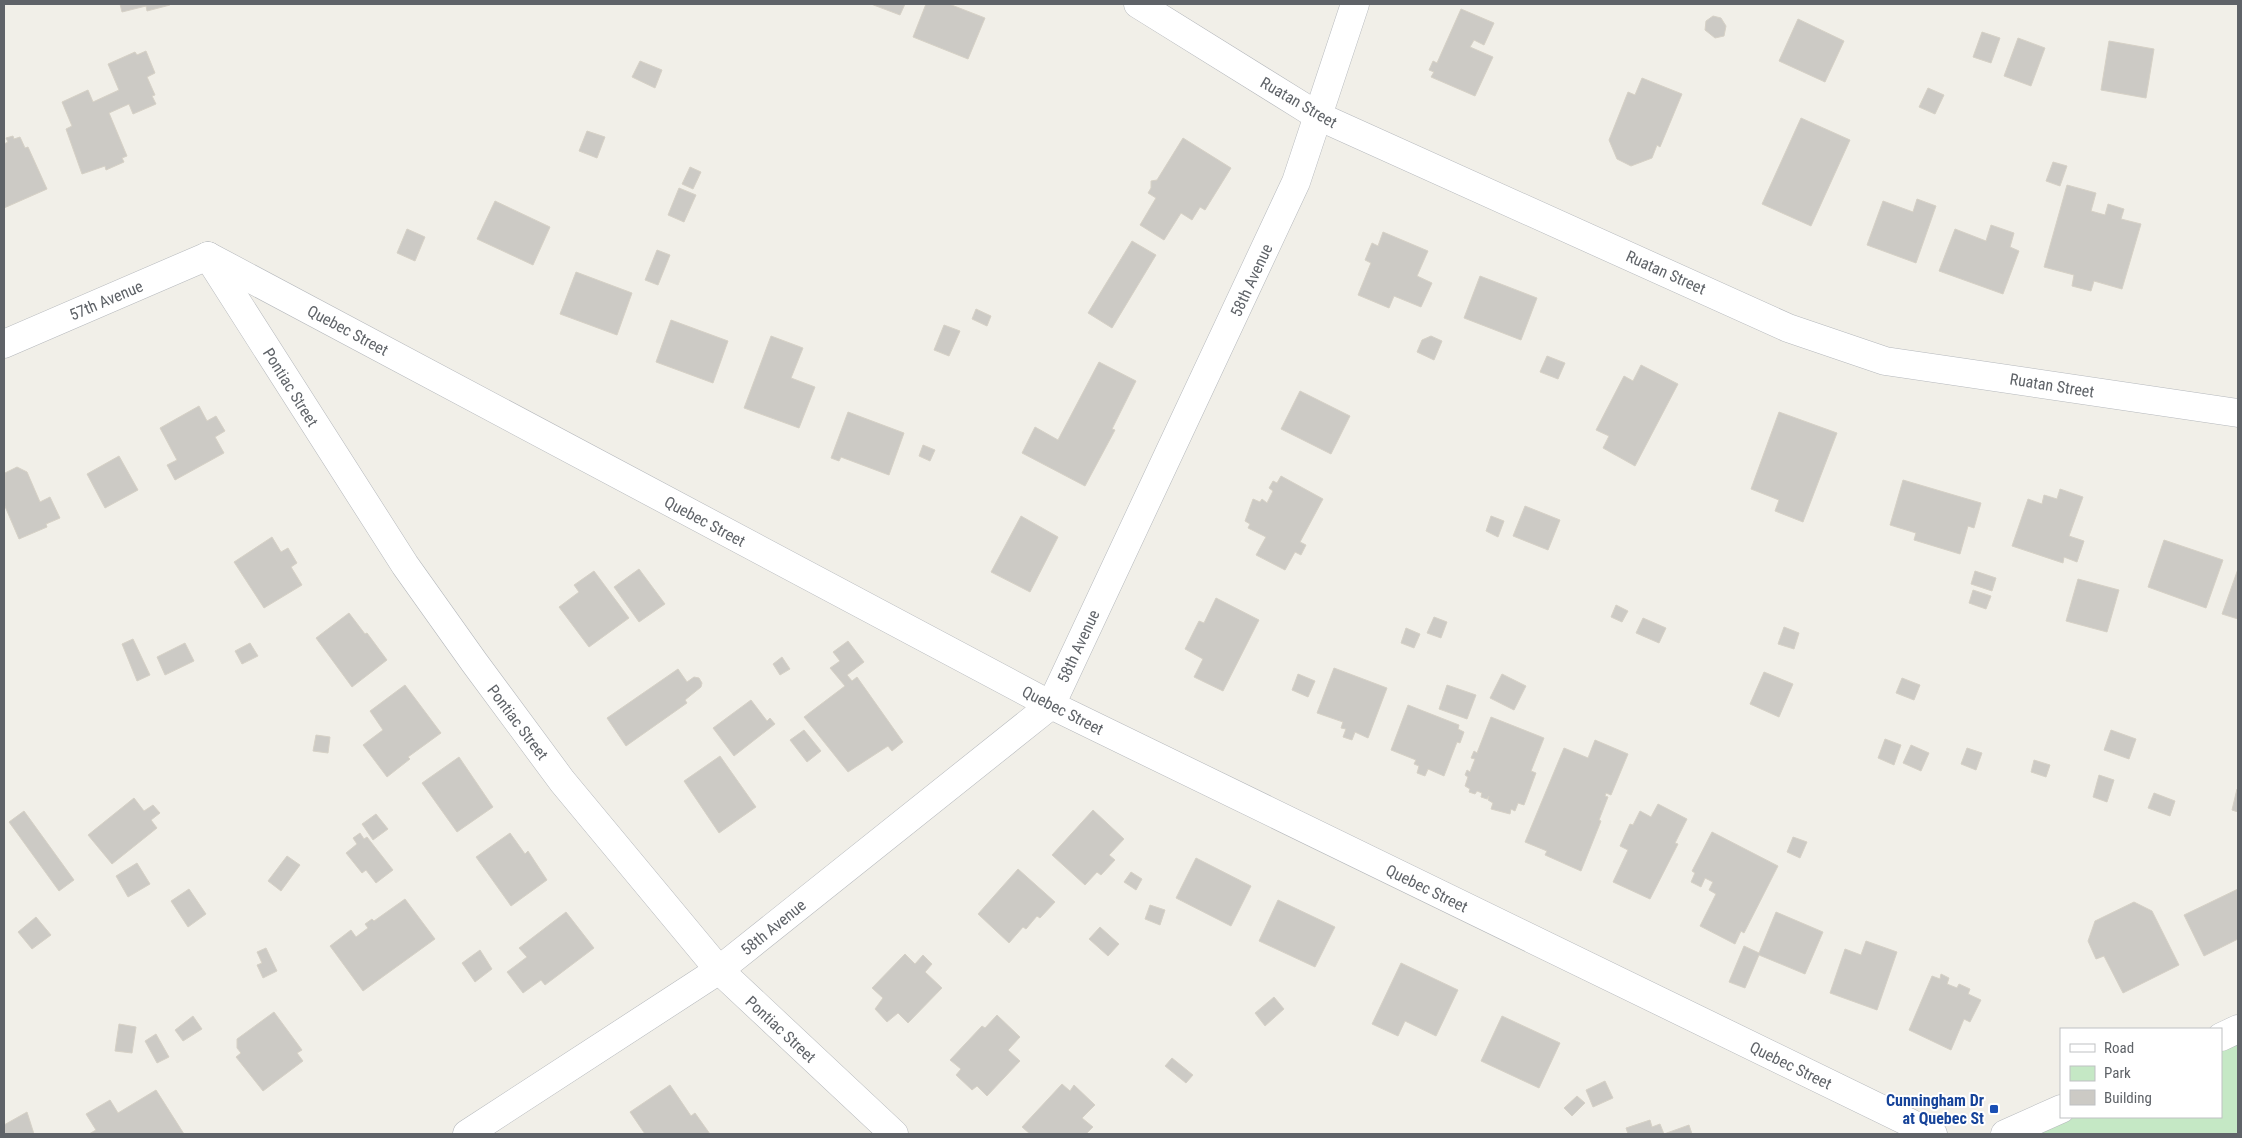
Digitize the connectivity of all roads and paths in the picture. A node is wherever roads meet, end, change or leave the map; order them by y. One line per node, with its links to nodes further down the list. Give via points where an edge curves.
1 (1138, 4): 3 (street, Ruatan Street)
2 (1356, 4): 3 (street, 58th Avenue)
3 (1318, 116): 6 (street, Ruatan Street, via 1788,328 1834,345 1885,360); 7 (street, 58th Avenue, via 1296,182)
4 (208, 256): 5 (street, 57th Avenue); 7 (street, Quebec Street); 8 (street, Pontiac Street, via 373,515 474,662 562,781)
5 (4, 344)
6 (2238, 413)
7 (1051, 704): 8 (street, 58th Avenue); 14 (street, Quebec Street)
8 (719, 970): 12 (street, 58th Avenue); 13 (street, Pontiac Street)
9 (2238, 1029): 10 (street)
10 (2222, 1037)
11 (2060, 1109): 15 (street)
12 (467, 1134)
13 (894, 1134)
14 (1933, 1134)
15 (2005, 1134)

